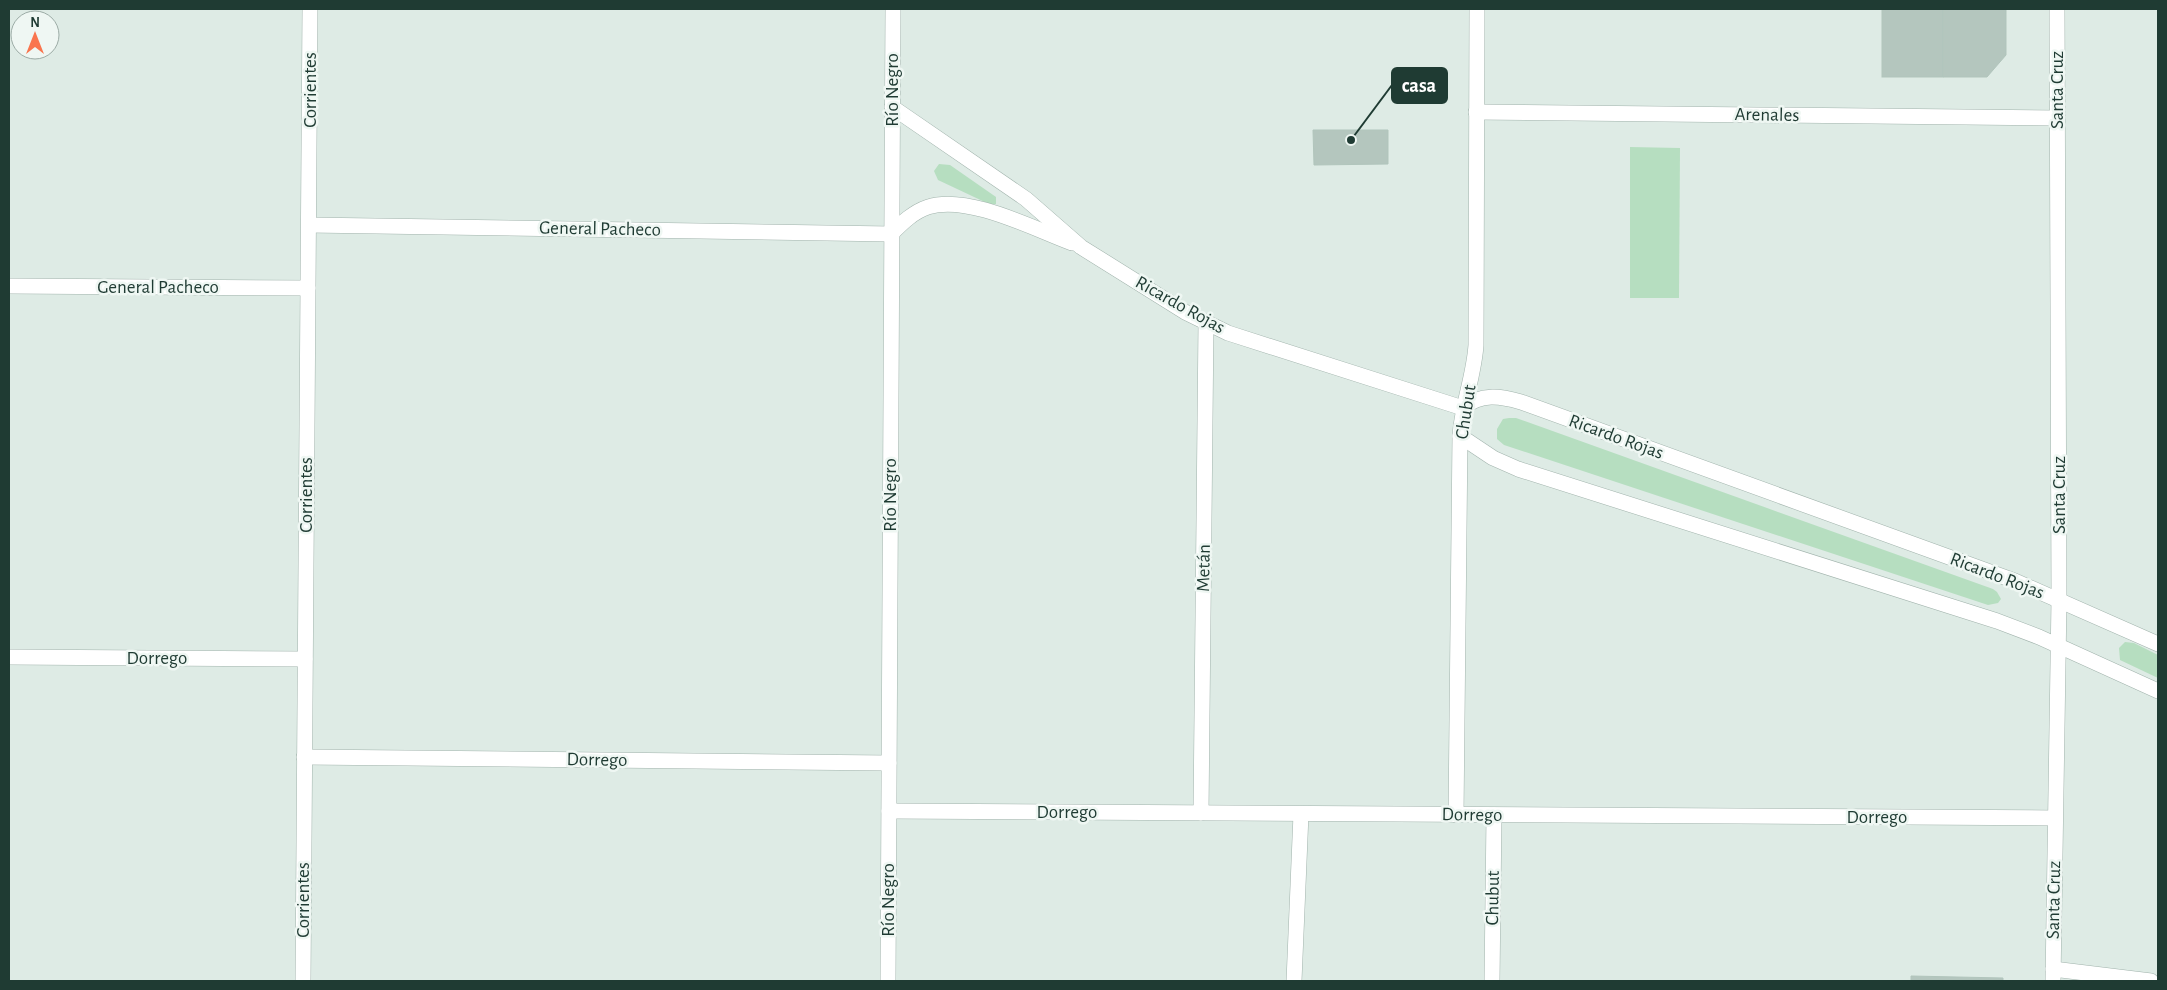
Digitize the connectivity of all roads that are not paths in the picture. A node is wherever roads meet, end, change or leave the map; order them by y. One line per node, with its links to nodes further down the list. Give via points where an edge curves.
1 (310, 9): 8 (street, Corrientes)
2 (893, 9): 5 (street, Río Negro)
3 (1477, 9): 6 (street, Chubut)
4 (2057, 9): 7 (street, Santa Cruz)
5 (892, 108): 9 (street, Río Negro); 10 (street, Ricardo Rojas, via 1026,199)
6 (1476, 112): 7 (street, Arenales); 14 (street, Chubut, via 1476,345)
7 (2058, 118): 16 (street, Santa Cruz)
8 (309, 225): 9 (street, General Pacheco); 12 (street, Corrientes)
9 (891, 234): 10 (street, Ricardo Rojas, via 906,219 922,210 953,204 981,209); 23 (street, Río Negro)
10 (1081, 247): 13 (street, Ricardo Rojas, via 1163,300)
11 (9, 286): 12 (street, General Pacheco)
12 (308, 288): 20 (street, Corrientes)
13 (1206, 323): 14 (street, Ricardo Rojas); 25 (street, Metán)
14 (1463, 408): 15 (street, Chubut); 16 (street, Ricardo Rojas, via 1481,397 1521,402 2015,581)
15 (1460, 436): 18 (street, via 1493,458 1518,468 1997,621); 27 (street, Chubut)
16 (2059, 600): 17 (street, Ricardo Rojas); 18 (street, Santa Cruz)
17 (2158, 644)
18 (2059, 646): 21 (street); 29 (street, Santa Cruz)
19 (9, 657): 20 (street, Dorrego)
20 (305, 658): 22 (street, Corrientes)
21 (2158, 691)
22 (304, 757): 23 (street, Dorrego); 31 (street, Corrientes)
23 (889, 763): 24 (street, Río Negro)
24 (889, 811): 25 (street, Dorrego); 32 (street, Río Negro)
25 (1201, 813): 26 (street, Dorrego)
26 (1301, 814): 27 (street, Dorrego); 33 (street)
27 (1456, 814): 28 (street, Dorrego)
28 (1494, 815): 29 (street, Dorrego); 34 (street, Chubut)
29 (2055, 818): 30 (street, Santa Cruz)
30 (2053, 975): 35 (street)
31 (303, 981)
32 (888, 981)
33 (1294, 981)
34 (1492, 981)
35 (2151, 981)

